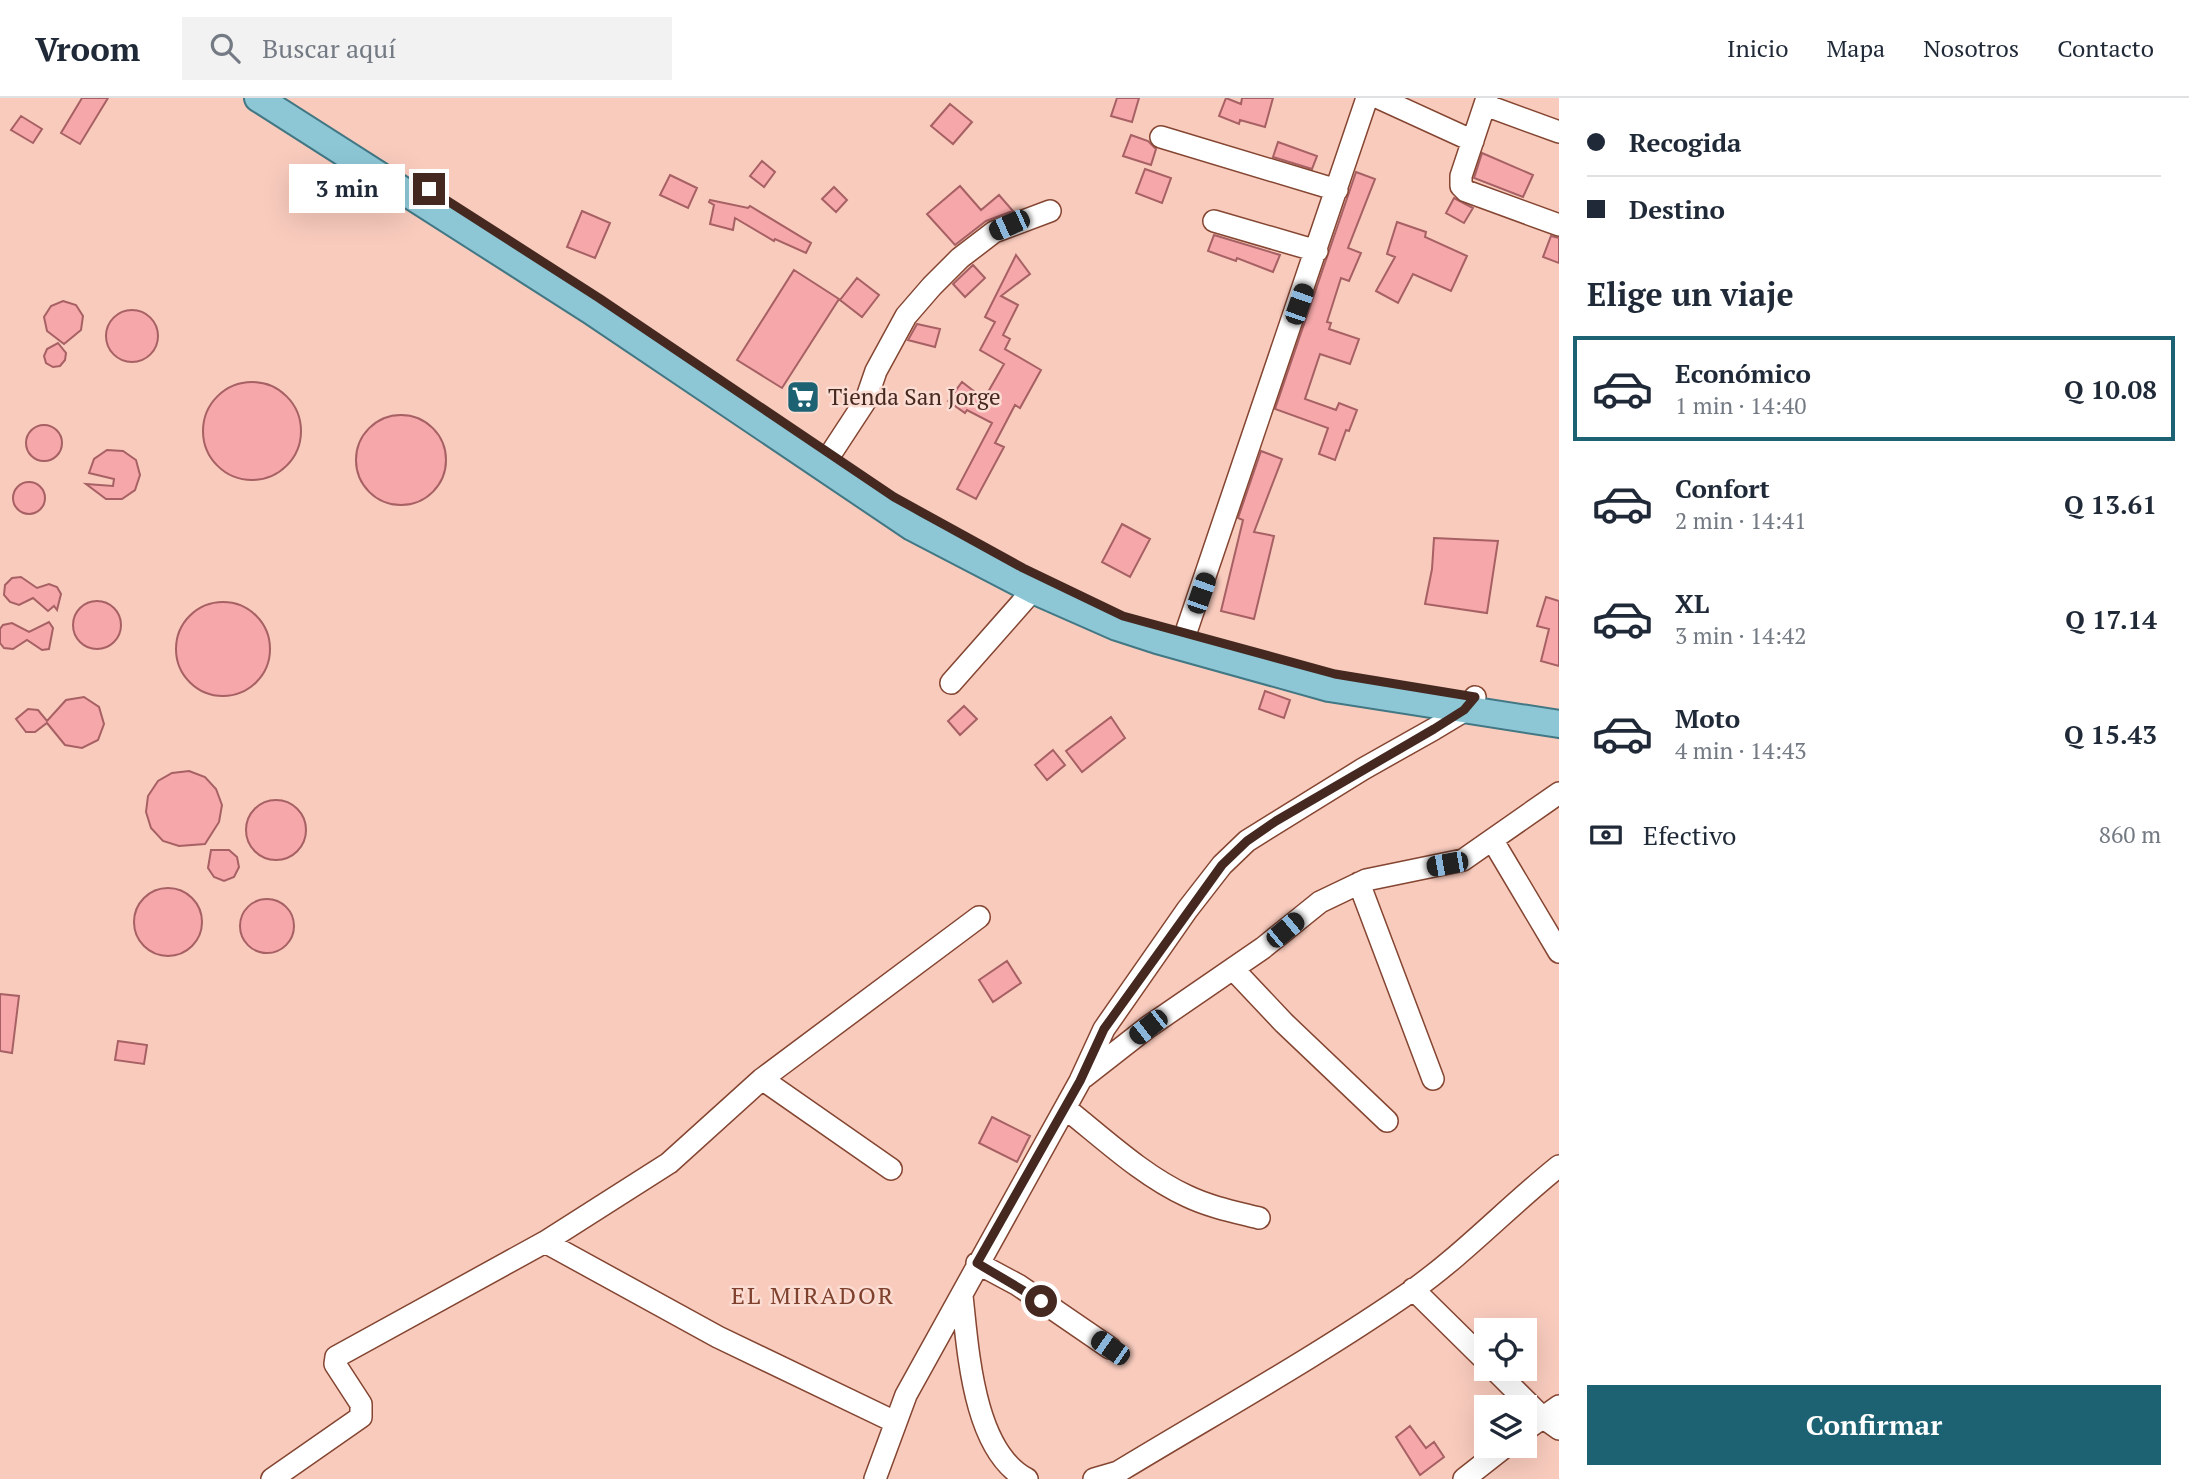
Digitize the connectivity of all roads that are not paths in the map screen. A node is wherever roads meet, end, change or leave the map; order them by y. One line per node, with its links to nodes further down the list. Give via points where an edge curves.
1 (258, 98): 15 (main road, via 590,310 912,527)
2 (286, 98): 14 (main road, via 599,298)
3 (1367, 98): 9 (street)
4 (1379, 98): 8 (street)
5 (1486, 102): 6 (street); 8 (street)
6 (1559, 132)
7 (1161, 137): 9 (street)
8 (1473, 141): 12 (street, via 1461,176 1466,191)
9 (1337, 190): 13 (street)
10 (1050, 211): 14 (street, via 994,232 932,286 906,316 866,400)
11 (1214, 221): 13 (street)
12 (1559, 225)
13 (1317, 251): 16 (street)
14 (830, 455): 16 (main road, via 985,549 1123,616)
15 (1034, 590): 16 (main road, via 1117,627); 17 (street)
16 (1184, 640): 18 (main road)
17 (951, 683)
18 (1469, 704): 19 (main road); 20 (main road); 29 (street, via 1247,841 1222,865 1112,1018)
19 (1559, 710)
20 (1559, 724)
21 (1559, 793): 22 (street)
22 (1493, 841): 23 (street, via 1463,860); 25 (street)
23 (1359, 883): 26 (street, via 1320,902); 28 (street)
24 (979, 917): 27 (street)
25 (1559, 952)
26 (1234, 970): 29 (street, via 1148,1027); 31 (street)
27 (762, 1079): 33 (street); 35 (street, via 669,1163)
28 (1433, 1079)
29 (1080, 1081): 30 (street)
30 (1065, 1108): 34 (street, via 1184,1195); 36 (street)
31 (1387, 1121)
32 (1559, 1166): 37 (street, via 1455,1259)
33 (891, 1169)
34 (1259, 1218)
35 (545, 1242): 43 (street, via 718,1337); 46 (street, via 336,1357 335,1364 361,1405 361,1417)
36 (977, 1263): 38 (street); 39 (street, via 1018,1285)
37 (1413, 1289): 40 (street); 49 (street, via 1287,1372 1118,1472)
38 (962, 1296): 43 (street); 48 (street, via 977,1403 1002,1454 1016,1474)
39 (1110, 1348)
40 (1474, 1349)
41 (1509, 1381): 42 (street)
42 (1553, 1417): 44 (street)
43 (895, 1422): 47 (street)
44 (1537, 1425)
45 (1491, 1458): 50 (street)
46 (272, 1479)
47 (875, 1479)
48 (1027, 1479)
49 (1094, 1479)
50 (1464, 1479)

